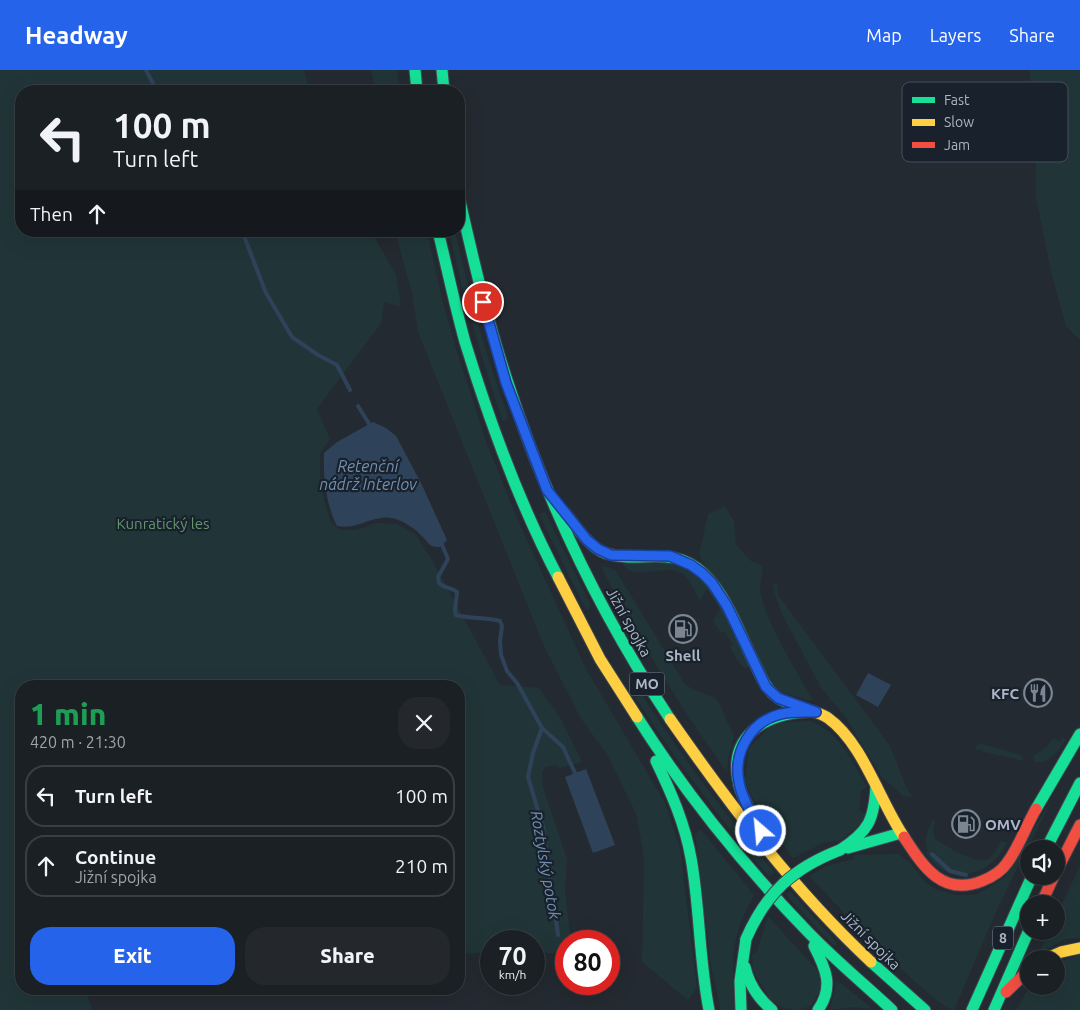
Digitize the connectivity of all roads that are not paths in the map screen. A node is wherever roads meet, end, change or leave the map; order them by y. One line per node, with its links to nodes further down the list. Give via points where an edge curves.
1 (415, 70): 3 (highway)
2 (442, 70): 4 (highway)
3 (416, 85)
4 (443, 85)
5 (465, 224): 7 (highway, Jižní spojka / MO, via 495,346)
6 (440, 237): 8 (highway, MO, via 465,339 507,463 571,604)
7 (547, 490): 9 (highway, via 598,549 616,556 670,556 702,573 727,606 766,687 778,698); 18 (highway, Jižní spojka / MO, via 607,616 650,688 706,772)
8 (627, 703): 20 (highway, MO, via 727,843); 27 (highway, via 665,779 687,838)
9 (816, 712): 12 (highway, via 833,721 846,735); 18 (highway, via 788,712 765,720 751,731 740,752 740,787)
10 (1080, 734): 14 (highway, via 1011,857 988,879 965,885 943,882 925,868)
11 (1080, 783): 15 (highway)
12 (876, 786): 14 (highway); 16 (highway, via 874,811 868,828)
13 (1080, 825): 17 (highway)
14 (901, 833): 16 (highway)
15 (1051, 840)
16 (840, 850): 22 (highway, bridge, via 811,862 783,882 756,916)
17 (1065, 854)
18 (776, 860): 32 (highway, Jižní spojka / MO, via 853,945)
19 (1028, 885): 26 (highway, 8)
20 (803, 928): 30 (highway, via 829,983 827,997); 31 (highway, MO)
21 (1025, 940): 33 (highway, 8)
22 (745, 945): 28 (highway, via 740,981); 29 (highway, via 745,970 751,987)
23 (1080, 948): 24 (highway)
24 (1065, 951)
25 (1020, 979): 33 (highway)
26 (974, 1005)
27 (708, 1010)
28 (741, 1010)
29 (772, 1010)
30 (818, 1010)
31 (892, 1010)
32 (924, 1010)
33 (994, 1010)

